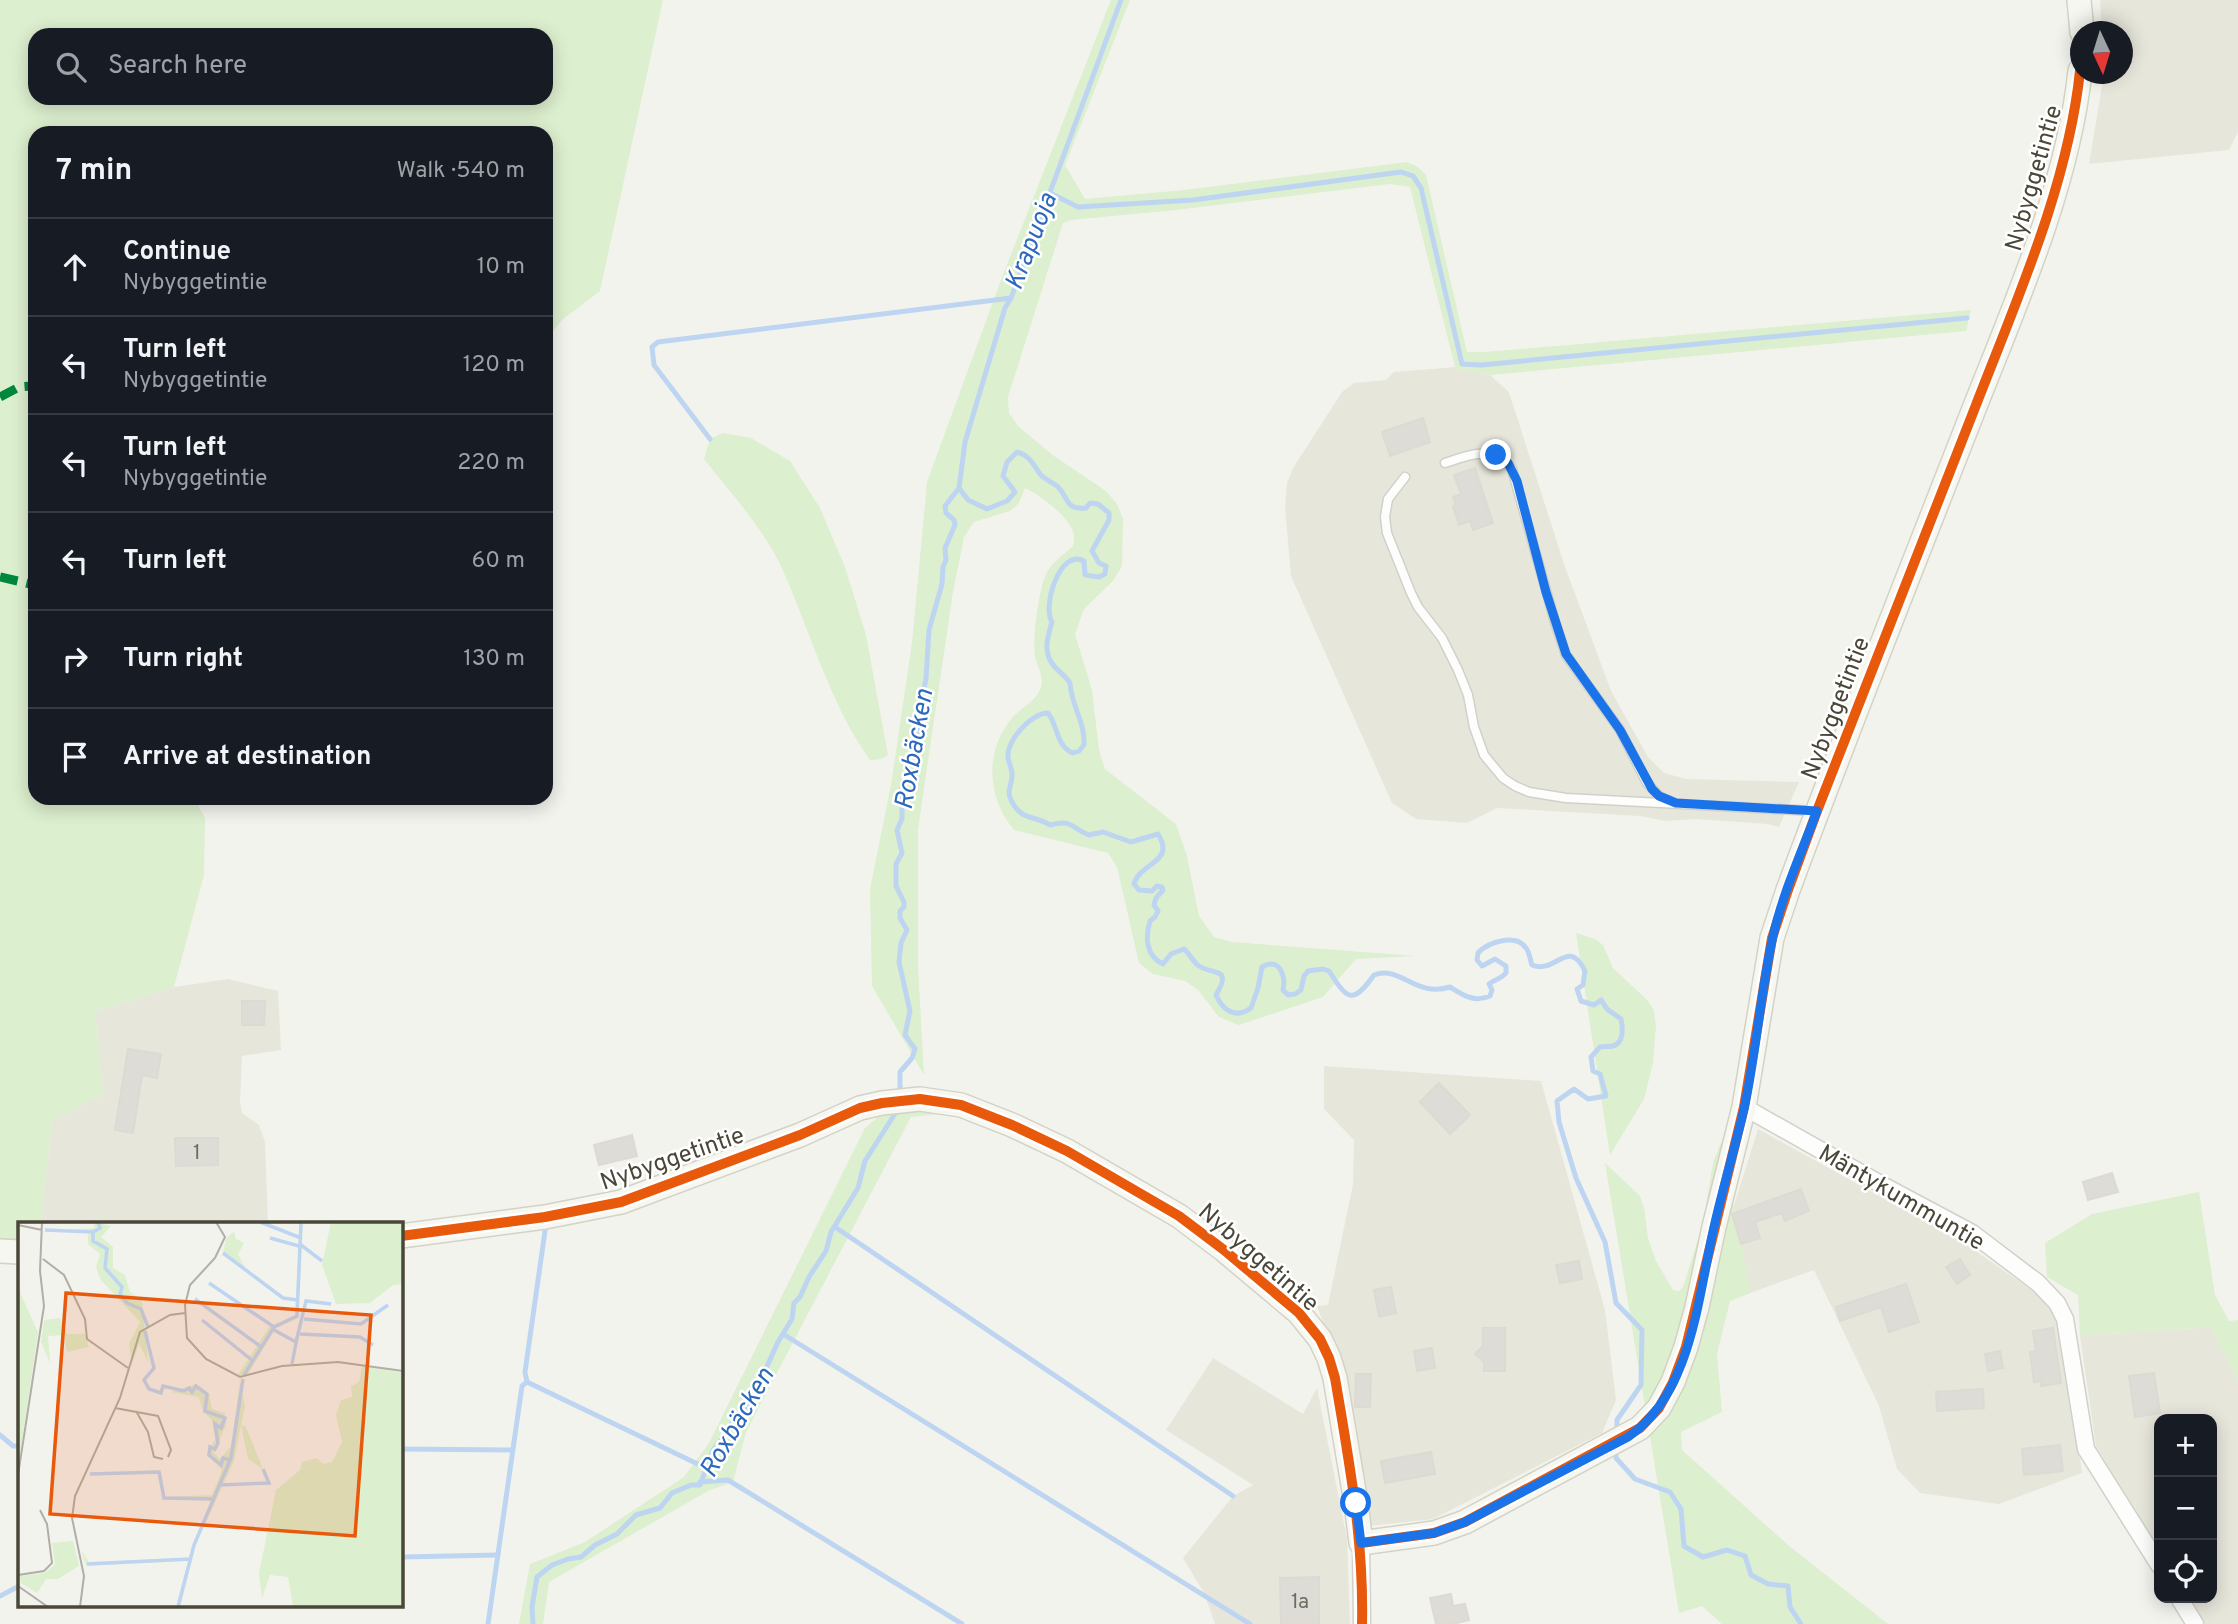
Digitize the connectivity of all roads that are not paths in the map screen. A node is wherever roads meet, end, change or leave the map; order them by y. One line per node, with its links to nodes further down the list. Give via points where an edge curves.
1 (2079, 0): 2 (street)
2 (2081, 21)
3 (2079, 84): 7 (street, Nybyggetintie, via 2067,146 2038,242)
4 (1445, 463): 6 (lane, via 1481,453 1508,463 1566,654 1620,730 1652,789)
5 (1405, 477): 6 (lane, via 1388,499 1387,533 1410,593 1442,638 1462,677 1478,741 1492,767 1529,792)
6 (1676, 803): 7 (lane)
7 (1817, 811): 8 (street, Nybyggetintie, via 1772,938)
8 (1744, 1107): 12 (street, Nybyggetintie, via 1686,1347 1659,1408 1628,1437 1465,1522 1434,1533); 13 (street, Mäntykummuntie, via 1972,1233 2057,1303 2065,1319 2086,1449)
9 (402, 1236): 12 (street, Nybyggetintie, via 621,1202 860,1108 920,1099 961,1105 1067,1151 1179,1216 1299,1313 1320,1339 1335,1378)
10 (0, 1251): 11 (street)
11 (18, 1252)
12 (1361, 1543): 15 (street)
13 (2154, 1557)
14 (2182, 1603): 16 (street)
15 (1362, 1624)
16 (2195, 1624)

